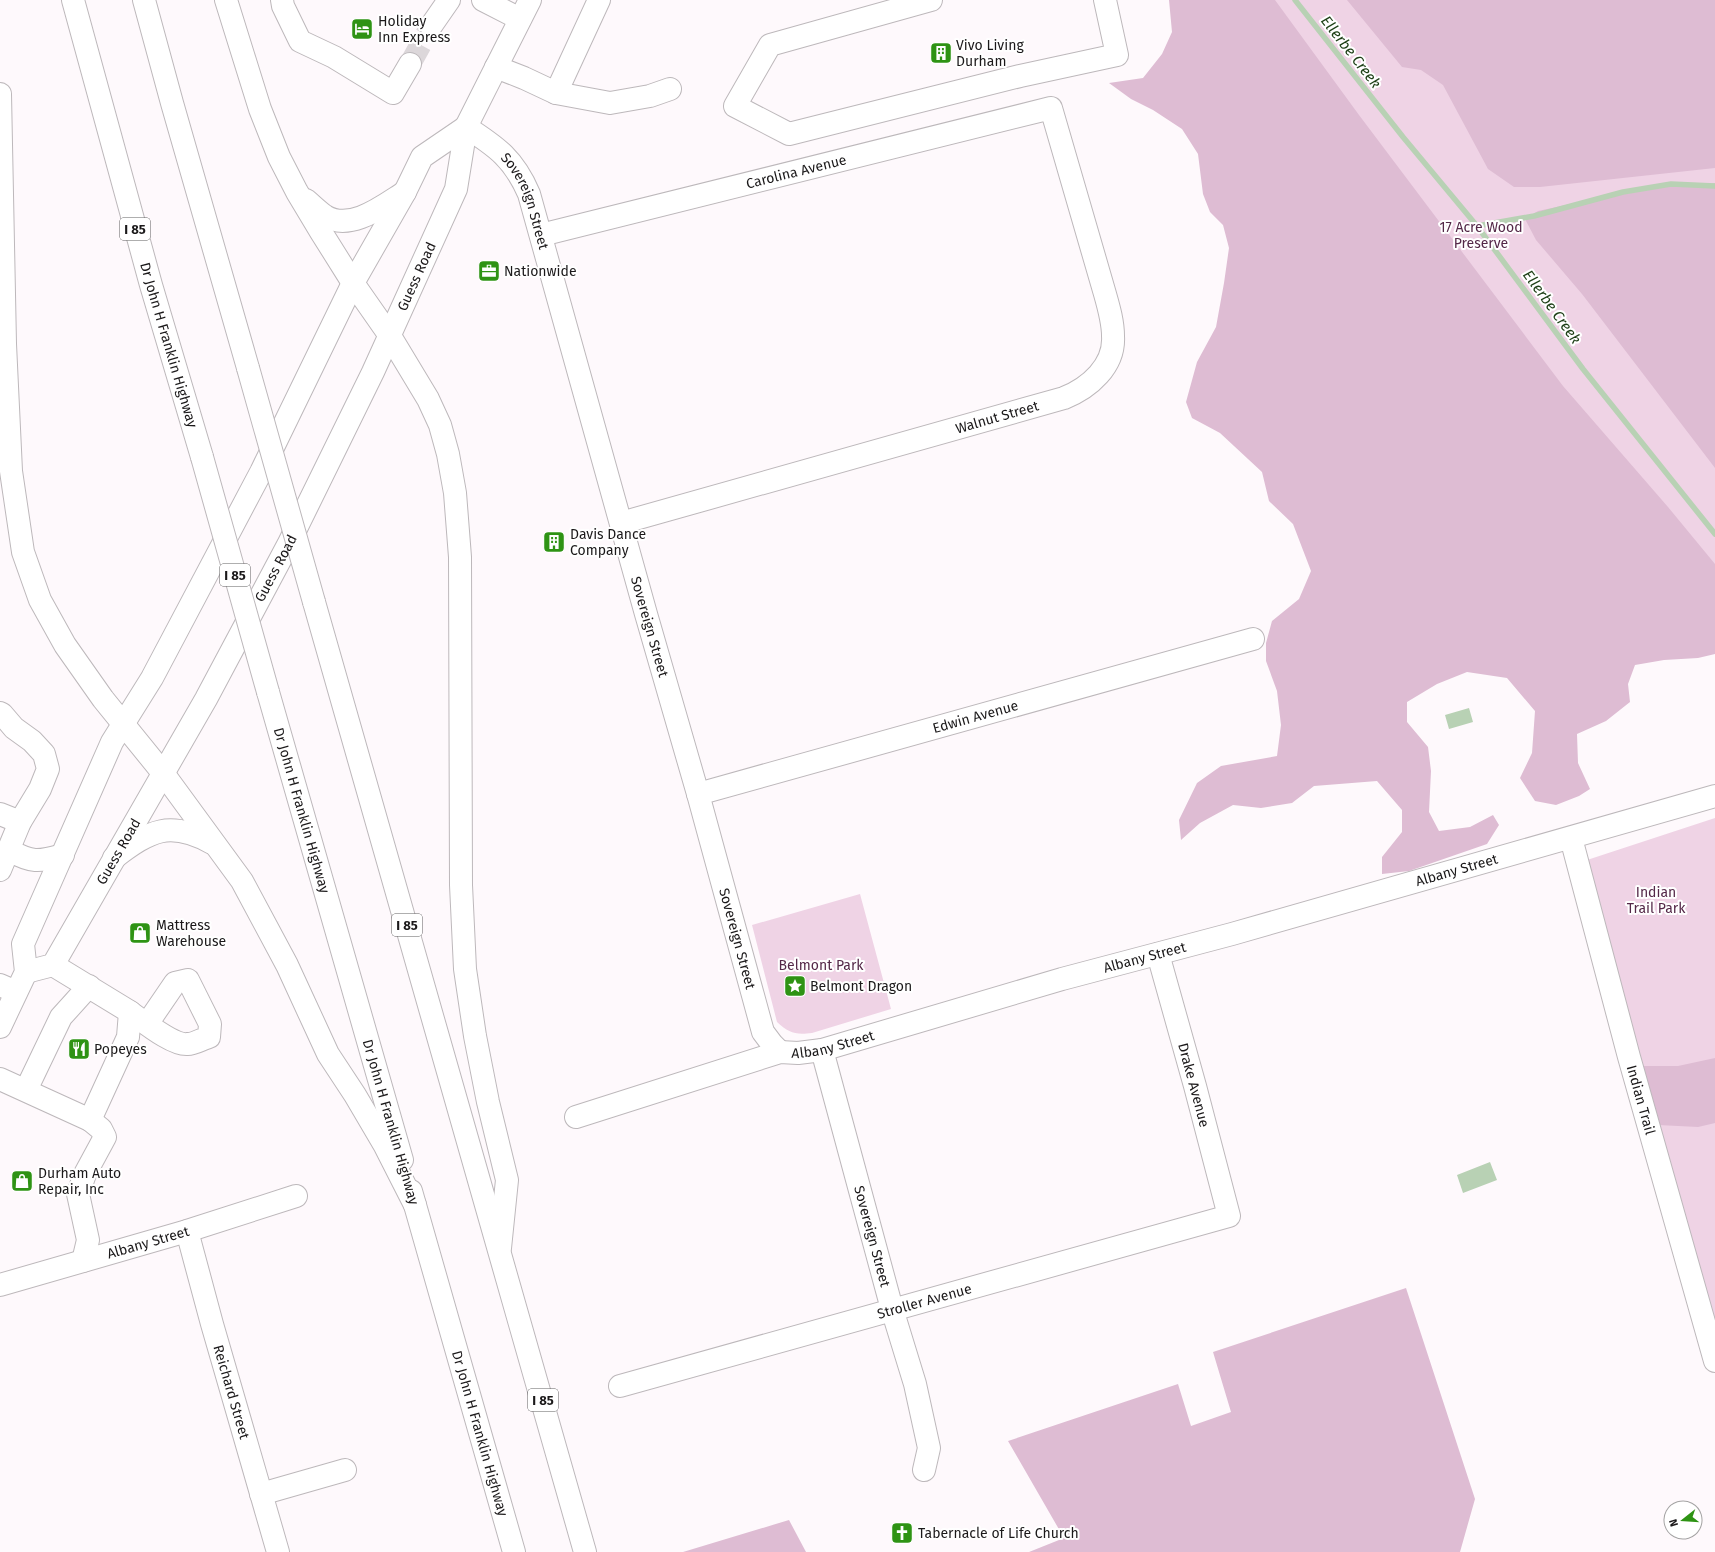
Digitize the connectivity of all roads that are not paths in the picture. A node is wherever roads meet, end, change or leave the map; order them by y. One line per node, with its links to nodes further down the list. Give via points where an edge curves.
1 (73, 0): 51 (main road, Dr John H Franklin Highway / I 85, bridge, via 151,285)
2 (144, 0): 54 (main road, I 85, bridge)
3 (226, 0): 20 (main road, via 260,109 279,157)
4 (282, 0): 13 (main road, via 300,41 334,57 393,93)
5 (449, 0): 12 (main road)
6 (483, 0): 11 (main road)
7 (530, 0): 11 (main road, Guess Road)
8 (599, 0): 16 (main road)
9 (931, 0): 10 (main road, via 770,45 735,106 789,134 1020,76 1117,55)
10 (1105, 0)
11 (520, 20): 14 (main road, Guess Road)
12 (431, 26)
13 (410, 64)
14 (496, 67): 16 (main road); 19 (main road, Guess Road)
15 (670, 88): 16 (main road, via 650,96 610,103)
16 (556, 92)
17 (0, 94): 28 (main road, via 8,420 11,471 23,552 40,600 53,625)
18 (1051, 108): 22 (main road, Carolina Avenue); 25 (main road, Walnut Street, via 1112,320 1111,354 1093,381 1064,398)
19 (466, 127): 21 (main road, Guess Road, via 422,157); 22 (main road, Sovereign Street, via 493,145 513,164 529,194); 24 (main road, Guess Road, via 456,188)
20 (297, 192): 21 (main road, via 326,216 338,221 371,214); 23 (main road)
21 (405, 192): 23 (main road, Guess Road)
22 (540, 235): 25 (main road, Sovereign Street)
23 (353, 283): 24 (main road); 28 (main road, Guess Road, via 261,472 152,678)
24 (390, 336): 29 (main road, Guess Road, via 288,545); 54 (main road, via 428,399 440,425 455,493 460,557 461,885 465,969 488,1102 507,1180)
25 (621, 523): 30 (main road, Sovereign Street)
26 (1253, 639): 30 (main road, Edwin Avenue)
27 (0, 714): 33 (main road, via 44,754 48,770)
28 (123, 725): 29 (main road); 36 (main road, Guess Road, via 112,742)
29 (163, 774): 35 (main road); 37 (main road, Guess Road)
30 (698, 794): 46 (main road, Sovereign Street, via 762,1032)
31 (1715, 796): 34 (main road, Albany Street)
32 (0, 814): 33 (main road)
33 (20, 822): 38 (main road)
34 (1571, 838): 39 (main road, Albany Street); 59 (main road, Indian Trail, via 1629,1057)
35 (215, 844): 37 (main road, via 182,830 166,830 143,838); 51 (main road, via 242,881 287,964 328,1054 385,1146)
36 (63, 855): 38 (main road, via 42,860); 41 (main road, Guess Road, via 23,944)
37 (114, 858): 40 (main road, Guess Road)
38 (4, 860)
39 (1158, 954): 45 (main road, Albany Street, via 1062,979); 52 (main road, Drake Avenue)
40 (52, 965): 41 (main road); 42 (main road)
41 (26, 972): 43 (main road)
42 (89, 986): 47 (main road, via 61,1017); 49 (main road, via 139,1018)
43 (8, 988): 44 (main road)
44 (0, 1027)
45 (822, 1050): 46 (main road, Albany Street); 58 (main road, Sovereign Street)
46 (780, 1052): 48 (main road, Albany Street)
47 (11, 1084): 49 (main road)
48 (576, 1117)
49 (90, 1120): 55 (main road, via 101,1129 105,1137 85,1174 78,1194 88,1240)
50 (296, 1196): 53 (main road, Albany Street)
51 (415, 1205): 65 (main road, Dr John H Franklin Highway / I 85)
52 (1229, 1216): 58 (main road, Stroller Avenue)
53 (187, 1231): 55 (main road, Albany Street); 63 (main road, Reichard Street)
54 (500, 1248): 66 (main road, I 85)
55 (85, 1254): 56 (main road); 57 (main road, Albany Street)
56 (0, 1272)
57 (0, 1285)
58 (892, 1309): 60 (main road, Stroller Avenue); 62 (main road, Sovereign Street, via 915,1384 929,1448)
59 (1715, 1361)
60 (620, 1386)
61 (345, 1470): 63 (main road)
62 (924, 1470)
63 (261, 1494): 64 (main road, Reichard Street)
64 (278, 1552)
65 (514, 1552)
66 (586, 1552)

